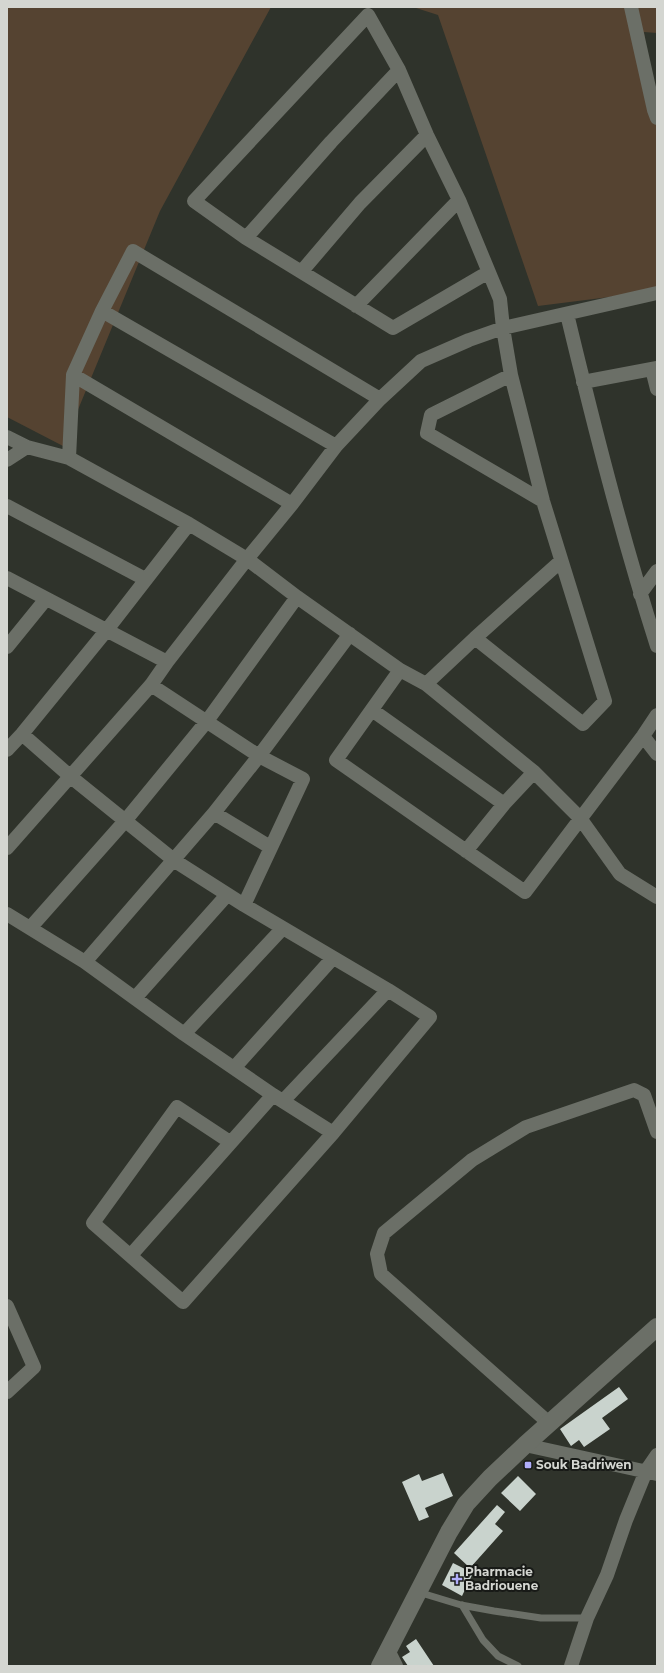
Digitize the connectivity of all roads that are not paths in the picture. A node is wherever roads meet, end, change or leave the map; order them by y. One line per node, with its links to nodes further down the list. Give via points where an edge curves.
1 (631, 7): 3 (street)
2 (399, 70): 4 (street); 6 (street); 6 (street, via 368,15 194,201)
3 (657, 118)
4 (427, 135): 5 (street); 7 (street, via 360,203)
5 (459, 200): 8 (street); 10 (street)
6 (246, 238): 7 (street)
7 (302, 271): 10 (street)
8 (487, 272): 10 (street, via 394,328); 13 (street, via 500,299)
9 (657, 292): 12 (street)
10 (356, 306)
11 (102, 311): 15 (street); 19 (street, via 134,251); 21 (street)
12 (567, 314): 13 (street); 17 (street)
13 (503, 328): 16 (street); 19 (street, via 421,361)
14 (655, 368): 17 (street); 18 (street)
15 (72, 375): 23 (street); 26 (street)
16 (511, 375): 25 (street); 25 (street, via 431,415 427,433)
17 (583, 382): 34 (street)
18 (657, 389)
19 (380, 399): 21 (street)
20 (7, 437): 22 (street)
21 (336, 446): 26 (street)
22 (27, 447): 23 (street); 24 (street)
23 (69, 458): 28 (street)
24 (7, 460)
25 (543, 501): 30 (street)
26 (292, 504): 29 (street)
27 (7, 506): 33 (street)
28 (189, 524): 29 (street); 33 (street)
29 (247, 559): 35 (street); 42 (street)
30 (561, 561): 39 (street); 39 (street, via 605,700 583,724)
31 (657, 571): 34 (street)
32 (7, 578): 36 (street)
33 (145, 579): 37 (street)
34 (640, 594): 40 (street)
35 (297, 597): 38 (street); 48 (street)
36 (46, 599): 37 (street); 41 (street)
37 (106, 631): 42 (street); 49 (street)
38 (350, 634): 43 (street); 53 (street)
39 (475, 638): 44 (street)
40 (657, 646)
41 (7, 647)
42 (167, 662): 45 (street)
43 (400, 670): 44 (street); 46 (street)
44 (426, 684): 54 (street)
45 (152, 685): 48 (street); 55 (street)
46 (372, 710): 56 (street); 62 (street, via 336,760)
47 (657, 715): 50 (street)
48 (207, 721): 53 (street); 59 (street)
49 (22, 734): 51 (street); 55 (street)
50 (643, 736): 52 (street); 58 (street)
51 (7, 750)
52 (657, 754)
53 (259, 756): 57 (street); 61 (street, via 302,779)
54 (534, 772): 56 (street); 58 (street)
55 (71, 777): 59 (street); 60 (street)
56 (504, 804): 62 (street)
57 (214, 813): 61 (street); 63 (street)
58 (580, 818): 62 (street, via 526,892); 65 (street, via 620,874)
59 (125, 822): 63 (street); 68 (street)
60 (7, 848)
61 (270, 848): 66 (street)
62 (466, 851)
63 (175, 860): 64 (street); 71 (street)
64 (227, 895): 66 (street); 73 (street)
65 (657, 897)
66 (244, 906): 69 (street)
67 (7, 914): 68 (street)
68 (30, 928): 71 (street)
69 (283, 928): 70 (street); 74 (street)
70 (332, 959): 72 (street); 75 (street)
71 (85, 962): 73 (street)
72 (388, 990): 76 (street); 78 (street, via 430,1017)
73 (135, 998): 74 (street)
74 (184, 1034): 75 (street)
75 (234, 1068): 76 (street)
76 (278, 1098): 78 (street); 79 (street)
77 (657, 1132): 84 (street, via 644,1095 634,1090 526,1127 472,1160 384,1233 377,1254 381,1274)
78 (333, 1133): 80 (street, via 183,1302)
79 (230, 1142): 80 (street); 80 (street, via 177,1107 93,1223)
80 (131, 1256)
81 (7, 1306): 83 (street, via 34,1367)
82 (657, 1327): 84 (street)
83 (7, 1392)
84 (549, 1423): 85 (street)
85 (525, 1445): 87 (street); 88 (street, via 466,1504)
86 (657, 1455): 87 (street)
87 (652, 1472): 90 (street, via 626,1520 607,1575)
88 (418, 1592): 89 (lane); 91 (street)
89 (462, 1605): 90 (lane, via 540,1618); 92 (lane, via 483,1640 498,1656)
90 (587, 1618): 93 (street)
91 (388, 1661)
92 (518, 1666)
93 (572, 1666)

